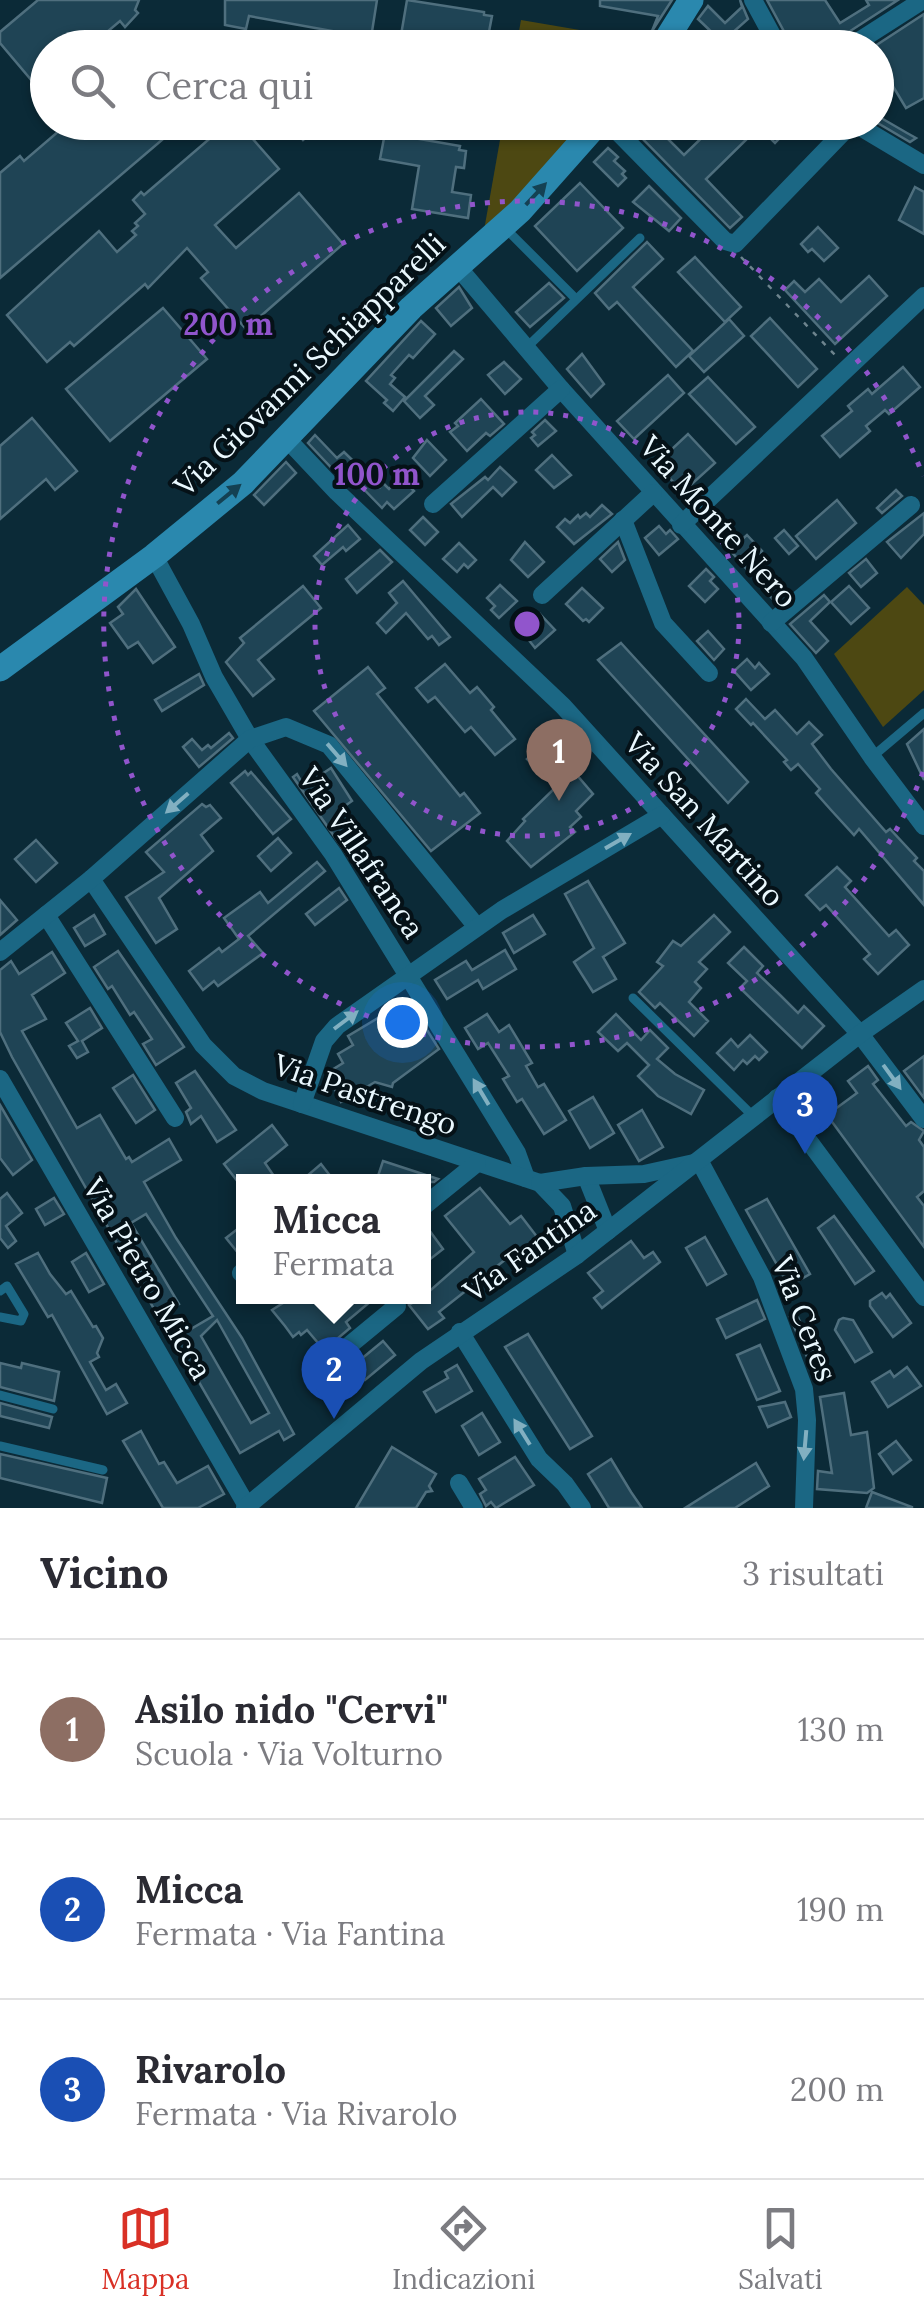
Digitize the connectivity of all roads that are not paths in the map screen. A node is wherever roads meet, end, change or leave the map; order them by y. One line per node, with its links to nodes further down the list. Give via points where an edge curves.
1 (691, 0): 4 (street)
2 (753, 0): 5 (street)
3 (923, 0): 6 (street)
4 (672, 30)
5 (769, 30)
6 (876, 30)
7 (583, 140): 14 (street, Via Giovanni Schiapparelli, one-way to 7)
8 (626, 140): 9 (street, via 726,242 736,244)
9 (835, 140)
10 (881, 140): 12 (street)
11 (924, 143): 12 (street)
12 (906, 155): 13 (street)
13 (924, 165)
14 (504, 226): 16 (street, Via Giovanni Schiapparelli); 18 (lane)
15 (640, 238): 18 (lane)
16 (457, 266): 19 (street, Via Monte Nero); 21 (street, Via Giovanni Schiapparelli)
17 (924, 296): 26 (street)
18 (576, 299): 19 (lane)
19 (526, 348): 20 (street, Via Monte Nero)
20 (561, 390): 22 (street, Via Monte Nero); 23 (street)
21 (287, 440): 27 (street, Via Giovanni Schiapparelli, one-way to 21); 35 (street, Via San Martino, via 534,676)
22 (653, 492): 25 (street); 26 (street, Via Monte Nero)
23 (434, 504)
24 (911, 505): 29 (street)
25 (624, 520): 28 (street); 31 (street, via 663,624)
26 (681, 524): 29 (street, Via Monte Nero)
27 (154, 556): 30 (street, Via Giovanni Schiapparelli); 33 (street, Via Villafranca)
28 (542, 596)
29 (771, 623): 34 (street, Via Monte Nero, via 811,667)
30 (0, 669)
31 (709, 674)
32 (924, 712): 34 (lane)
33 (250, 739): 37 (street, one-way to 37); 39 (street, one-way to 39, via 286,728 329,744); 41 (street, Via Villafranca)
34 (872, 757): 36 (street, Via Monte Nero)
35 (662, 815): 39 (street, one-way to 35); 44 (street, Via San Martino)
36 (924, 826)
37 (91, 879): 38 (street); 47 (street, Via Pastrengo, via 212,1056 249,1084)
38 (46, 915): 40 (street); 49 (street)
39 (477, 927): 41 (street)
40 (0, 952)
41 (410, 974): 47 (street, one-way to 41, via 329,1034); 54 (street, Via Villafranca, one-way to 41)
42 (924, 989): 44 (street, Via Fantina)
43 (633, 998): 48 (lane)
44 (860, 1034): 46 (street, Via Fantina); 50 (street, Via San Martino, one-way to 50)
45 (0, 1079): 69 (street, Via Pietro Micca)
46 (777, 1098): 48 (street, Via Fantina); 59 (street)
47 (302, 1104): 52 (street, Via Pastrengo)
48 (754, 1117): 51 (street, Via Fantina)
49 (175, 1118)
50 (924, 1119)
51 (700, 1162): 53 (street, Via Pastrengo, via 644,1174); 56 (street, Via Fantina); 72 (street, Via Ceres, one-way to 72, via 762,1276 804,1389)
52 (477, 1163): 54 (street, Via Pastrengo); 55 (street)
53 (586, 1176): 54 (street, Via Pastrengo); 56 (street)
54 (533, 1181): 57 (street, via 562,1206)
55 (431, 1200)
56 (608, 1231): 57 (street, Via Fantina)
57 (577, 1254): 62 (street, Via Fantina)
58 (0, 1291): 61 (lane, via 7,1286 24,1314 21,1321)
59 (924, 1297)
60 (396, 1304): 63 (street)
61 (0, 1317)
62 (460, 1332): 69 (street, Via Fantina); 71 (street, one-way to 62, via 539,1459)
63 (323, 1367)
64 (0, 1395): 65 (lane)
65 (53, 1408)
66 (0, 1446): 67 (lane)
67 (103, 1470)
68 (459, 1483): 70 (street)
69 (252, 1505)
70 (474, 1508)
71 (582, 1508)
72 (804, 1508)

